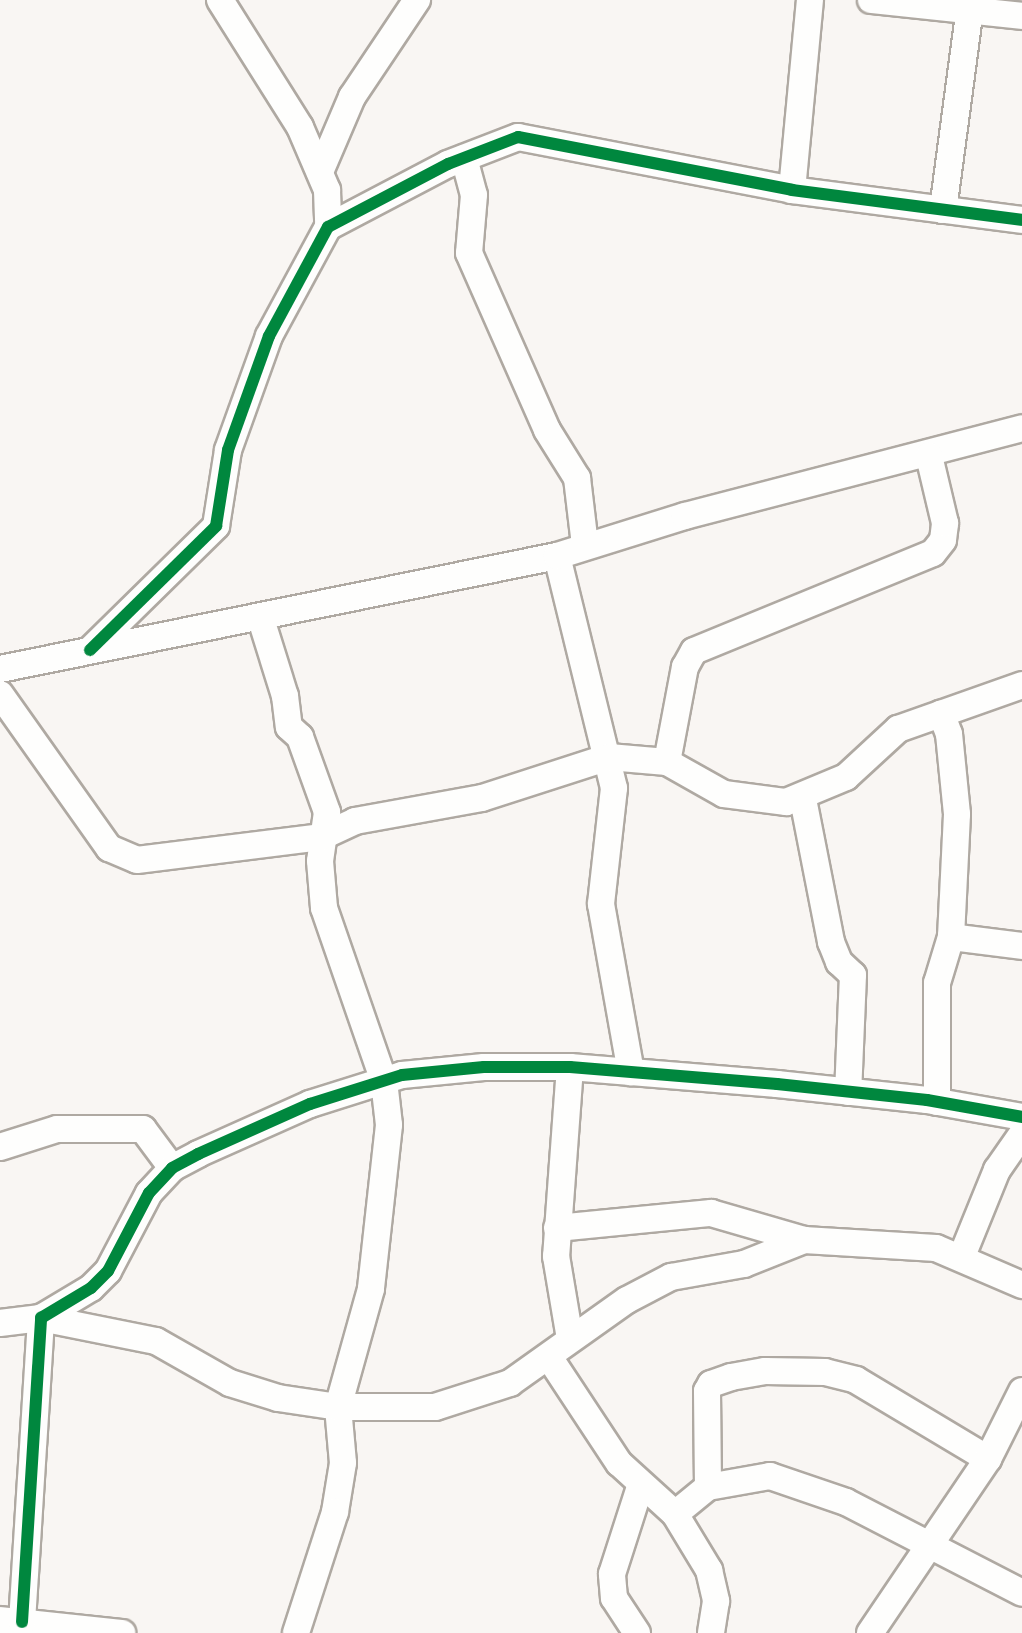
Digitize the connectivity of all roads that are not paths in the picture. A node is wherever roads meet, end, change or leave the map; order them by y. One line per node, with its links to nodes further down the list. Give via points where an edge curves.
1 (220, 0): 8 (street, via 255,47)
2 (417, 0): 8 (street, via 352,97)
3 (810, 0): 9 (street)
4 (871, 0): 5 (street)
5 (970, 5): 6 (street); 10 (street)
6 (1022, 16)
7 (464, 158): 9 (street, via 518,137); 12 (street); 15 (street, via 474,195 469,253 547,430 577,478)
8 (320, 172): 12 (street, via 327,190)
9 (792, 190): 10 (street)
10 (943, 210): 11 (street)
11 (1022, 220)
12 (328, 227): 18 (street, via 269,336 228,450 216,526)
13 (1022, 428): 14 (street)
14 (929, 456): 15 (street); 24 (street, via 945,523 943,540 933,553 694,651 685,667)
15 (585, 545): 16 (street)
16 (557, 556): 17 (street); 23 (street, via 565,604)
17 (261, 619): 18 (street); 26 (street, via 289,727 300,737 327,812)
18 (90, 650): 19 (street)
19 (0, 669)
20 (1022, 685): 22 (street)
21 (1, 698): 26 (street, via 88,822 122,857 162,859)
22 (941, 713): 25 (street, via 898,729 846,777); 27 (street, via 956,785)
23 (609, 757): 24 (street); 26 (street, via 482,798 355,821); 30 (street, via 613,812 601,904)
24 (667, 762): 25 (street, via 724,794 773,802)
25 (803, 799): 32 (street, via 831,942 839,962 853,975)
26 (321, 837): 31 (street, via 324,908)
27 (951, 937): 28 (street); 33 (street, via 937,983)
28 (1022, 946)
29 (570, 1067): 30 (street); 31 (street, via 484,1067); 38 (street)
30 (631, 1072): 32 (street)
31 (384, 1081): 37 (street, via 310,1104); 47 (street, via 389,1125 371,1289)
32 (848, 1092): 33 (street)
33 (937, 1102): 34 (street)
34 (1022, 1117)
35 (1022, 1134): 40 (street, via 997,1170)
36 (0, 1147): 37 (street, via 57,1129 143,1129)
37 (172, 1168): 42 (street, via 130,1222 108,1271 91,1288)
38 (557, 1228): 39 (street, via 711,1213); 44 (street, via 556,1256)
39 (804, 1240): 40 (street, via 867,1240); 44 (street, via 744,1264 671,1277)
40 (962, 1256): 41 (street)
41 (1022, 1285)
42 (41, 1318): 43 (street); 47 (street, via 156,1341 230,1383 278,1398); 54 (street)
43 (0, 1323)
44 (570, 1339): 45 (street)
45 (549, 1357): 47 (street, via 510,1383 435,1407); 49 (street)
46 (1022, 1391): 48 (street)
47 (338, 1407): 56 (street, via 343,1463 335,1512)
48 (988, 1459): 50 (street, via 856,1380 825,1372 765,1371 731,1377 711,1384 707,1391); 52 (street)
49 (640, 1487): 51 (street); 57 (street, via 612,1574 614,1598)
50 (708, 1487): 51 (street); 52 (street, via 770,1476 846,1502)
51 (675, 1514): 58 (street, via 711,1578 716,1601)
52 (929, 1547): 53 (street); 59 (street)
53 (1022, 1593)
54 (26, 1624): 55 (street)
55 (122, 1633)
56 (296, 1633)
57 (637, 1633)
58 (711, 1633)
59 (870, 1633)

